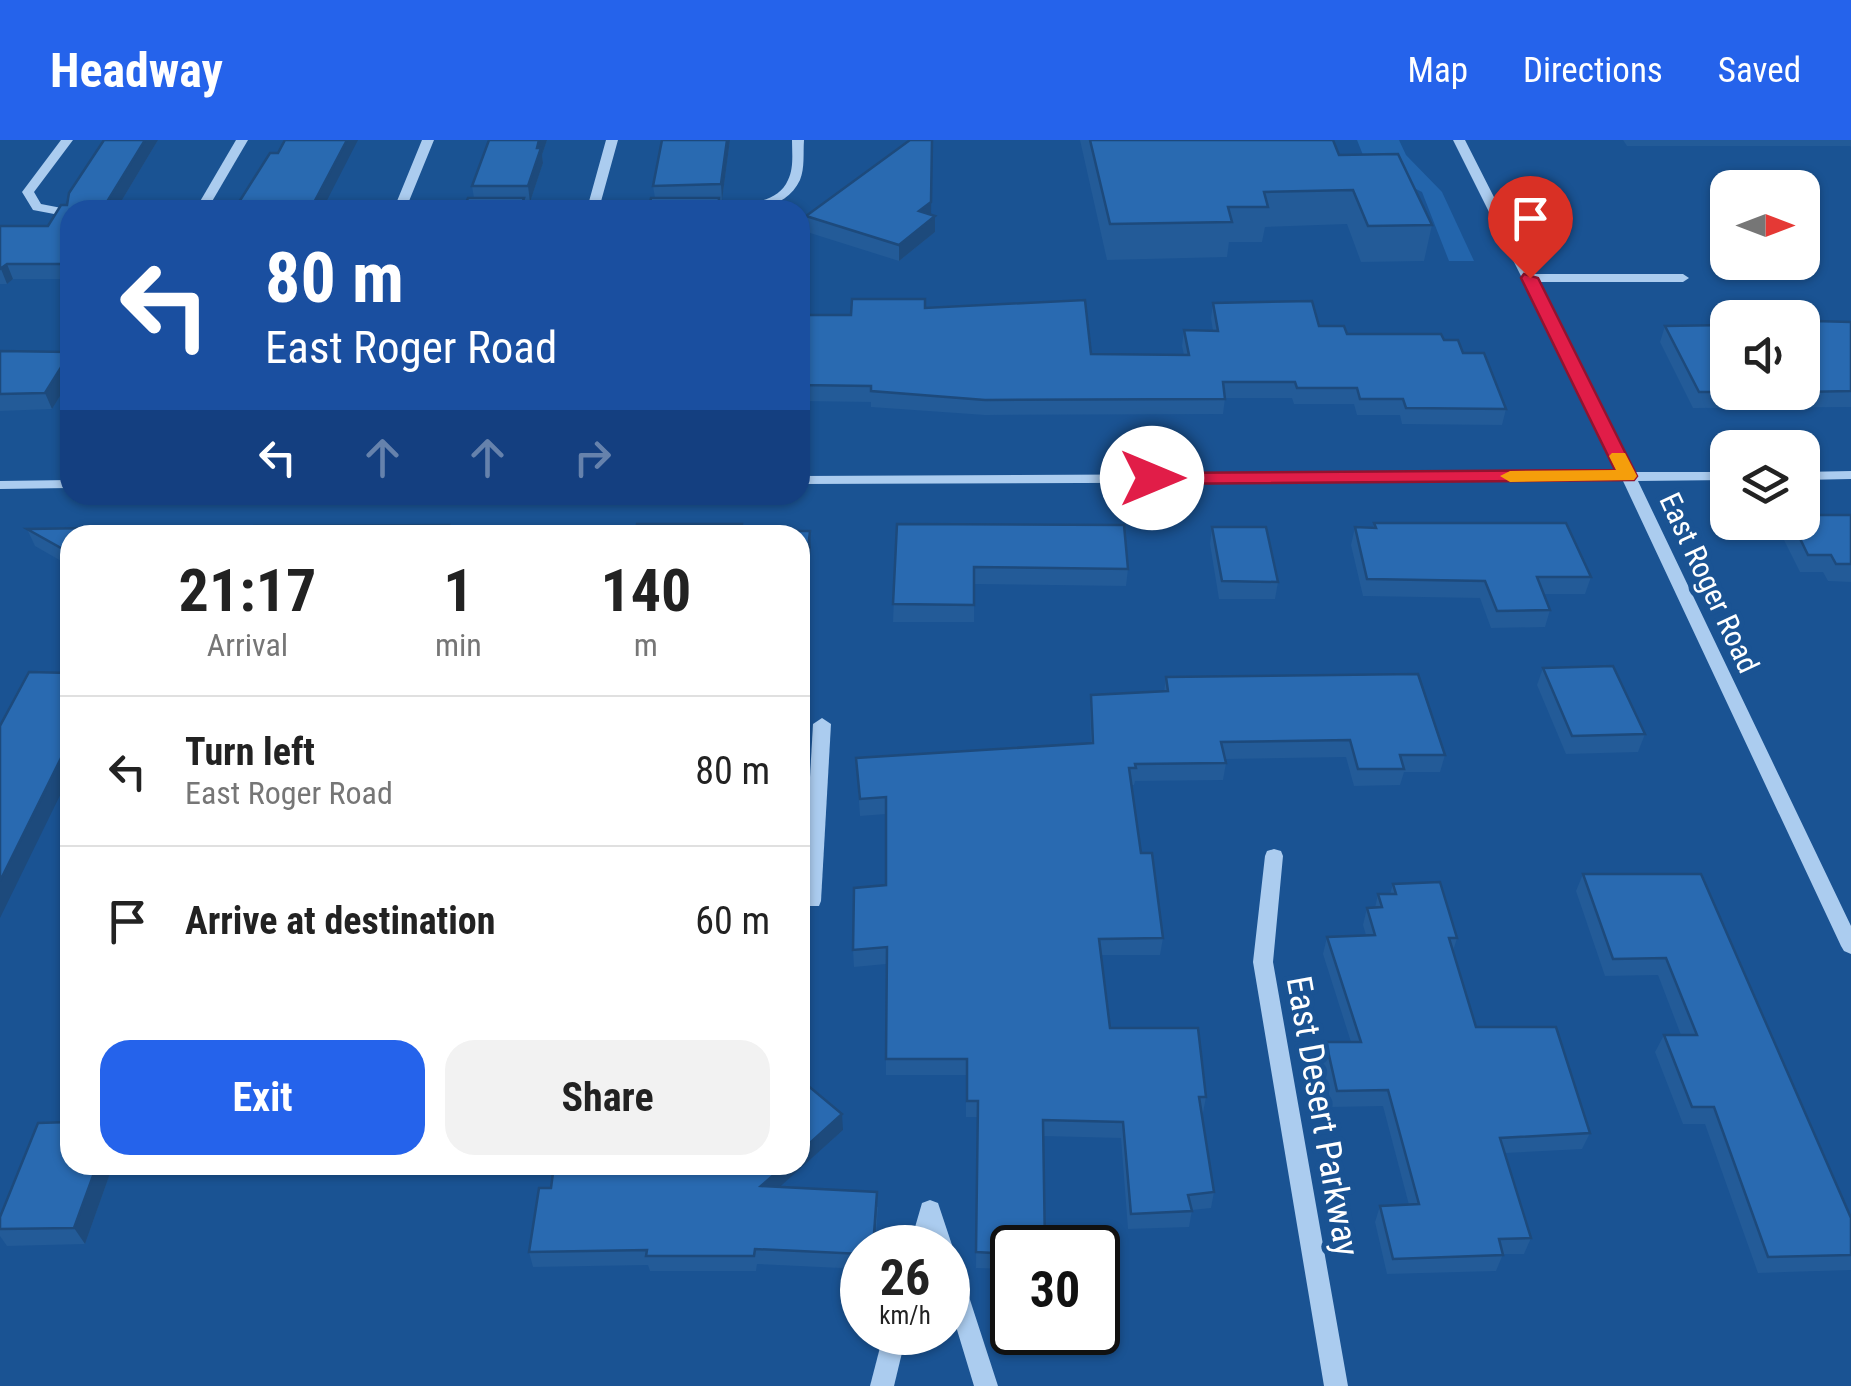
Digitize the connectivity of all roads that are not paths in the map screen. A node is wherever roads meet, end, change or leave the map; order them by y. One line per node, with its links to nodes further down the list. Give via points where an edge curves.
1 (67, 140): 11 (street, via 28,192 37,207)
2 (242, 140): 7 (street)
3 (428, 140): 8 (street)
4 (612, 140): 9 (street)
5 (798, 140): 10 (street, via 794,181)
6 (1458, 140): 12 (street, East Roger Road)
7 (207, 200)
8 (402, 200)
9 (595, 200)
10 (774, 200)
11 (60, 212)
12 (1530, 278): 13 (street); 14 (street, East Roger Road)
13 (1683, 278)
14 (1628, 476): 15 (street); 18 (street); 24 (street, East Roger Road)
15 (1710, 476)
16 (1820, 476): 17 (street)
17 (1851, 476)
18 (810, 480)
19 (60, 484): 20 (street)
20 (0, 485)
21 (822, 724): 23 (street)
22 (1274, 856): 31 (street, East Desert Parkway, via 1263,962)
23 (812, 902)
24 (1851, 946)
25 (926, 1225): 26 (street, via 930,1210)
26 (935, 1225)
27 (970, 1335): 30 (street)
28 (890, 1355): 29 (street)
29 (882, 1386)
30 (986, 1386)
31 (1336, 1386)

